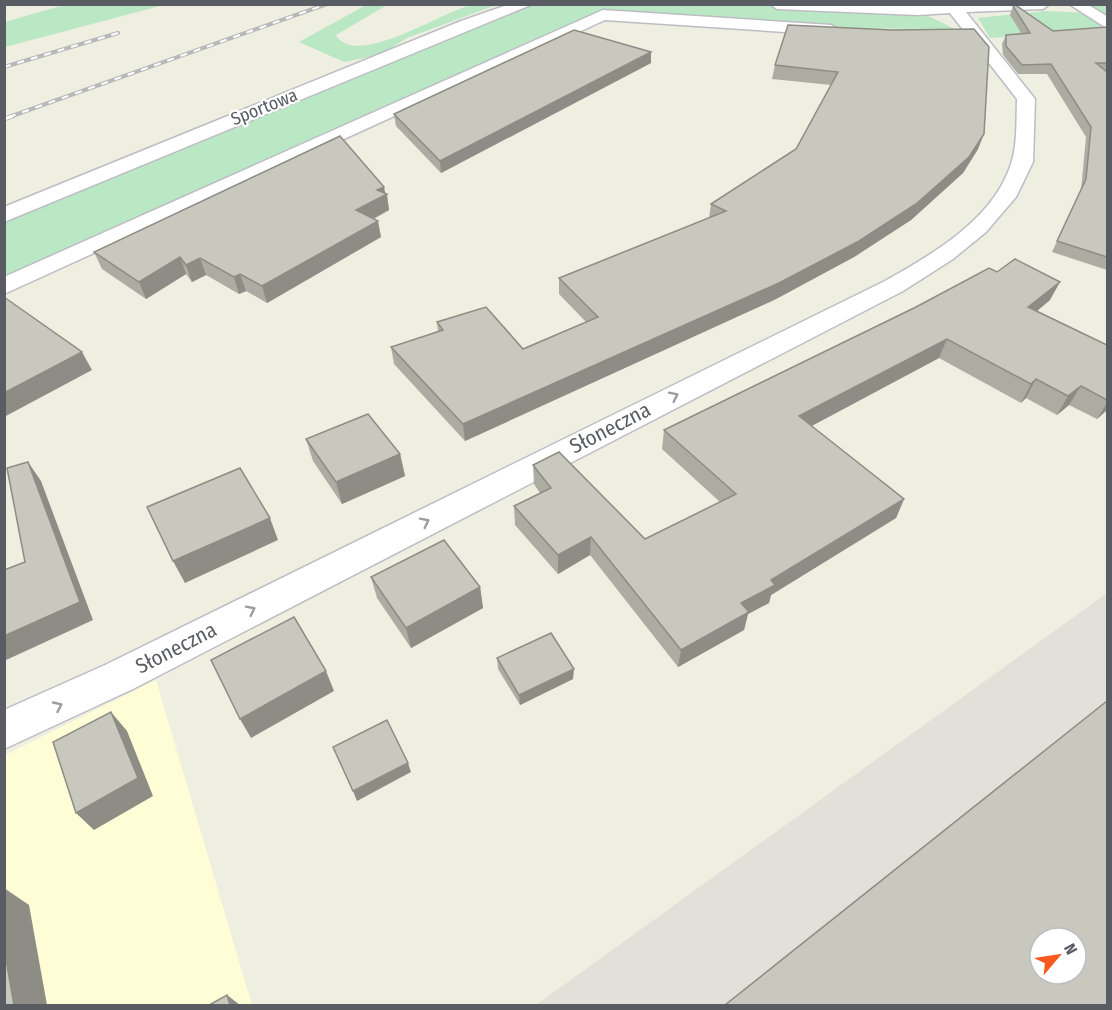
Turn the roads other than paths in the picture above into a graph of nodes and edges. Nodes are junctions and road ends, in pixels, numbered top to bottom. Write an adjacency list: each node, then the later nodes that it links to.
1 (526, 4): 8 (street, Sportowa)
2 (777, 4): 6 (street)
3 (1043, 4): 6 (street)
4 (1076, 4): 5 (street)
5 (1107, 24)
6 (960, 25): 10 (street, Słoneczna, one-way to 6)
7 (846, 31): 9 (street)
8 (4, 215)
9 (4, 287)
10 (4, 730)

